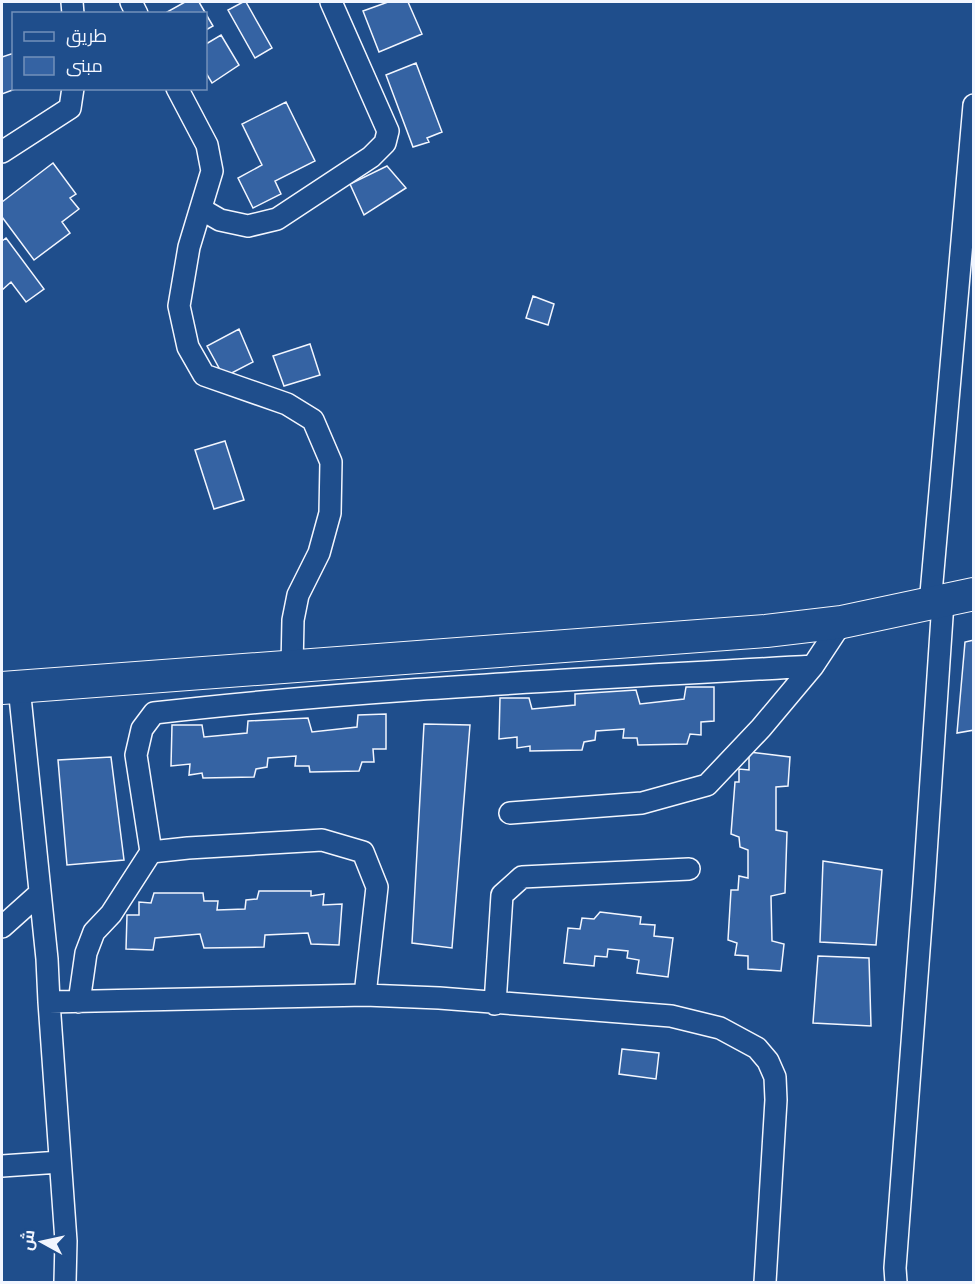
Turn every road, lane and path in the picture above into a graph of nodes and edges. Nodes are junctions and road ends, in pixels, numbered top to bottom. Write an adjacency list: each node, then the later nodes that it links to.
1 (332, 2): 6 (street)
2 (73, 90): 5 (street)
3 (178, 90): 6 (street)
4 (974, 105): 8 (street)
5 (2, 152)
6 (201, 209): 12 (street)
7 (974, 594): 8 (street)
8 (936, 603): 9 (street); 28 (street)
9 (842, 622): 10 (street); 11 (street)
10 (515, 650): 12 (street); 13 (street)
11 (813, 666): 13 (street); 15 (street)
12 (292, 667): 14 (street)
13 (516, 684): 16 (street)
14 (10, 688): 18 (street)
15 (510, 813)
16 (151, 852): 20 (street); 22 (street)
17 (689, 869): 23 (street)
18 (40, 893): 19 (street); 21 (street)
19 (2, 927)
20 (365, 995): 22 (street); 23 (street)
21 (49, 1002): 22 (street); 24 (street)
22 (79, 1002)
23 (495, 1004): 27 (street)
24 (60, 1162): 25 (street); 26 (street)
25 (2, 1166)
26 (65, 1282)
27 (765, 1282)
28 (896, 1282)

